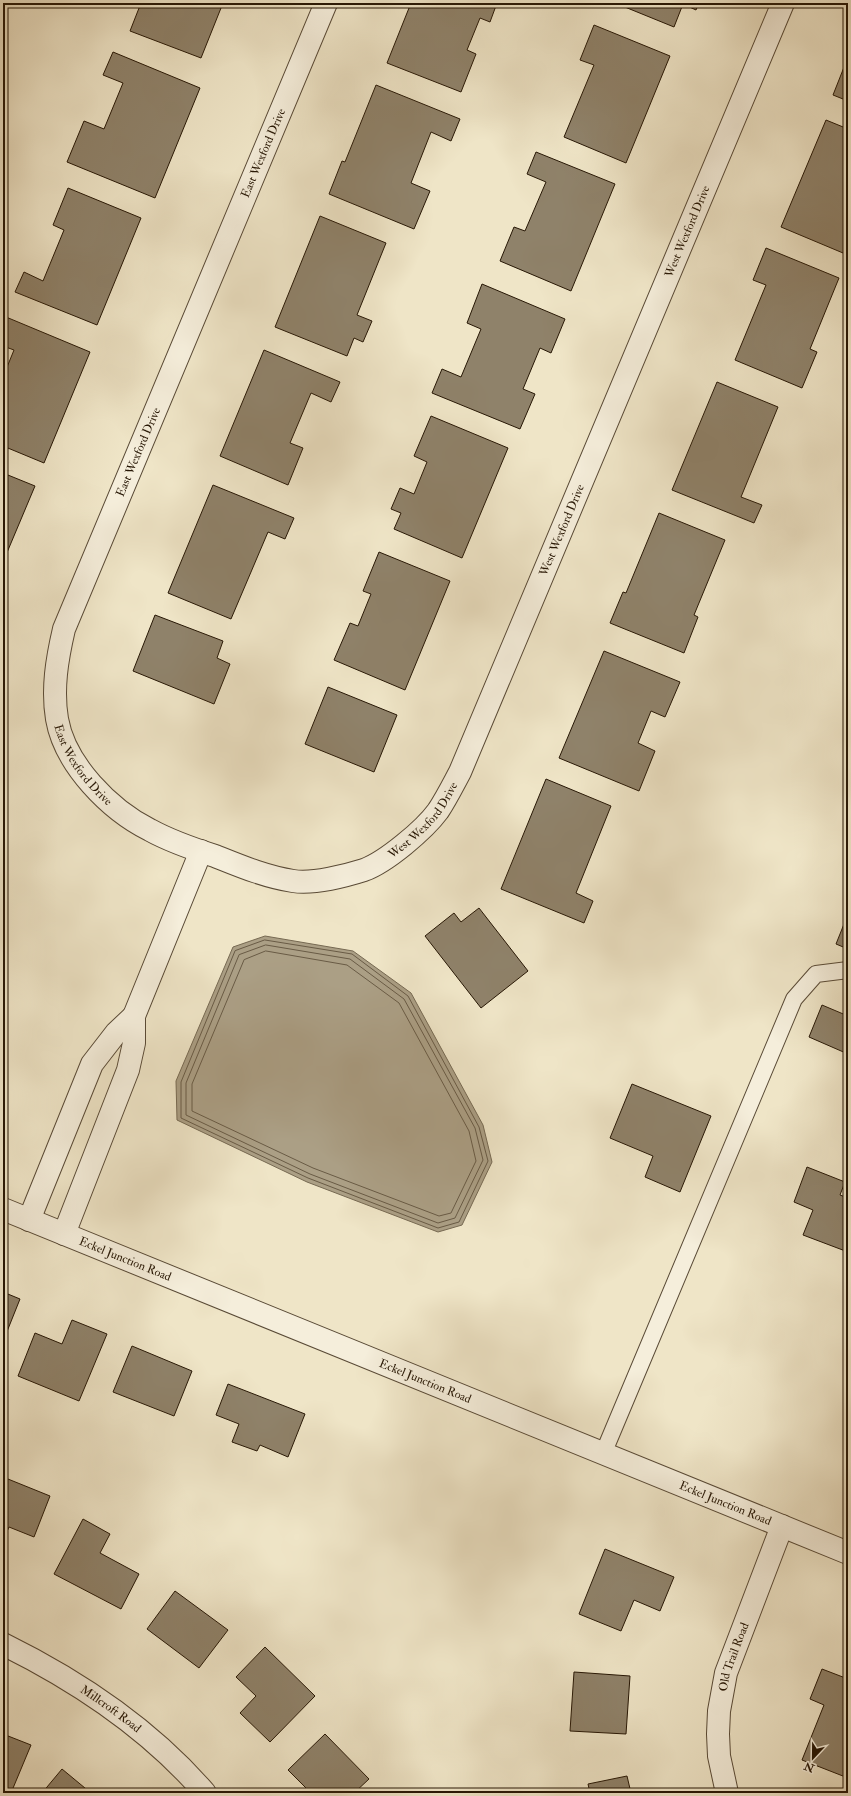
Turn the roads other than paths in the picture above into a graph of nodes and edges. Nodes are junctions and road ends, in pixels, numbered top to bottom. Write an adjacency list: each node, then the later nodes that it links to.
1 (326, 3): 3 (street, East Wexford Drive)
2 (783, 3): 3 (street, West Wexford Drive)
3 (201, 851): 5 (street)
4 (848, 970): 9 (lane)
5 (134, 1016): 7 (street); 8 (street)
6 (3, 1209): 7 (street, Eckel Junction Road)
7 (29, 1220): 8 (street, Eckel Junction Road)
8 (64, 1234): 9 (street, Eckel Junction Road)
9 (603, 1454): 10 (street, Eckel Junction Road)
10 (782, 1526): 11 (street, Eckel Junction Road); 14 (street, Old Trail Road)
11 (848, 1553)
12 (3, 1644): 13 (street, Millcroft Road)
13 (205, 1793)
14 (727, 1793)

